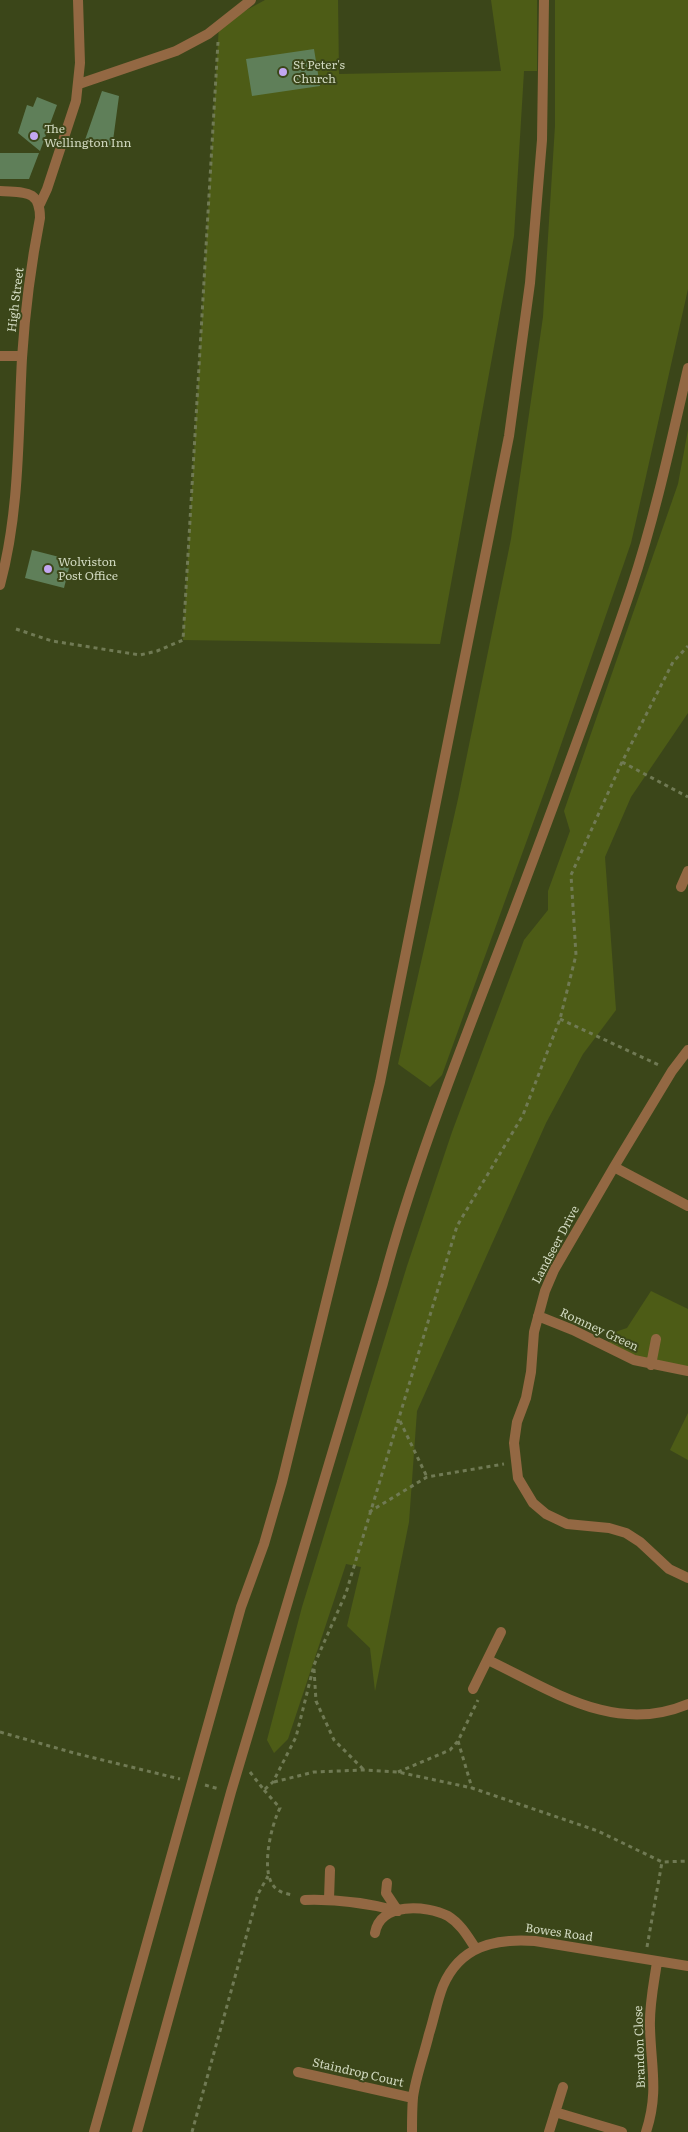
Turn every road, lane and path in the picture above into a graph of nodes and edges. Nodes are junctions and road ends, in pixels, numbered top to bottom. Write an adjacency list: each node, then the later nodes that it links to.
1 (78, 0): 5 (street, High Street)
2 (251, 0): 4 (street)
3 (544, 0): 42 (street)
4 (219, 25): 5 (street); 12 (path)
5 (79, 84): 7 (street, High Street)
6 (0, 191): 7 (street)
7 (40, 204): 9 (street, High Street)
8 (0, 356): 9 (street)
9 (22, 356): 11 (street, High Street)
10 (688, 368): 46 (street)
11 (0, 585)
12 (16, 629)
13 (688, 646): 14 (path)
14 (622, 762): 15 (path); 18 (path)
15 (688, 797)
16 (688, 871): 17 (street)
17 (681, 887)
18 (560, 1019): 20 (path); 27 (path)
19 (688, 1050): 20 (street, Landseer Drive)
20 (672, 1071): 21 (street, Landseer Drive)
21 (614, 1167): 22 (street); 23 (street, Landseer Drive)
22 (688, 1206)
23 (538, 1316): 25 (street, Romney Green); 28 (street, Landseer Drive)
24 (656, 1339): 25 (street, Romney Green)
25 (651, 1365): 26 (street, Romney Green)
26 (688, 1371)
27 (399, 1420): 29 (path); 30 (path)
28 (515, 1462): 29 (path); 31 (street, Landseer Drive)
29 (427, 1478): 30 (path)
30 (369, 1512): 34 (path)
31 (688, 1578)
32 (501, 1632): 33 (street)
33 (488, 1660): 35 (street); 36 (street)
34 (314, 1665): 40 (path); 43 (path)
35 (473, 1689): 38 (path)
36 (688, 1704)
37 (0, 1732): 42 (path)
38 (458, 1741): 41 (path); 44 (path)
39 (247, 1768): 45 (path)
40 (363, 1770): 41 (path); 43 (path)
41 (398, 1772): 44 (path)
42 (193, 1782): 46 (path); 64 (street)
43 (273, 1782): 45 (path)
44 (472, 1788): 48 (path)
45 (264, 1790): 50 (path)
46 (231, 1792): 65 (street)
47 (688, 1861): 48 (path)
48 (662, 1862): 57 (path)
49 (330, 1870): 52 (street)
50 (268, 1876): 53 (path); 66 (path)
51 (387, 1883): 54 (street)
52 (329, 1899): 53 (street); 54 (street)
53 (305, 1900)
54 (398, 1910): 55 (street); 56 (street)
55 (375, 1933)
56 (476, 1949): 57 (street, Bowes Road); 62 (street, Bowes Road)
57 (645, 1960): 58 (street, Bowes Road)
58 (657, 1962): 59 (street, Bowes Road); 70 (street, Brandon Close)
59 (688, 1966)
60 (298, 2072): 62 (street, Staindrop Court)
61 (563, 2087): 63 (street)
62 (413, 2098): 67 (street, Bowes Road)
63 (555, 2112): 68 (street); 69 (street)
64 (94, 2132)
65 (137, 2132)
66 (192, 2132)
67 (412, 2132)
68 (549, 2132)
69 (622, 2132)
70 (646, 2132)

